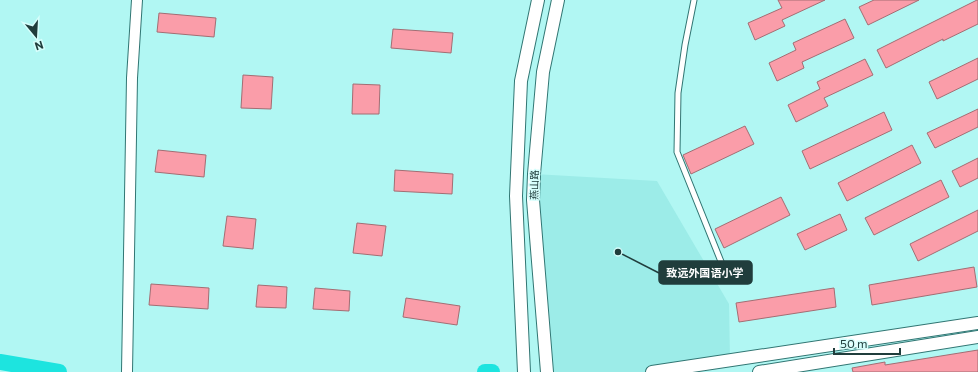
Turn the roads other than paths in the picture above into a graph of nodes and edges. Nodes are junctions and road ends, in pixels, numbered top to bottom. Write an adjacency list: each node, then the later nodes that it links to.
1 (137, 0): 8 (street)
2 (538, 0): 9 (street, 燕山路)
3 (558, 0): 10 (street, 燕山路)
4 (694, 0): 5 (lane)
5 (726, 274)
6 (978, 323): 11 (street)
7 (978, 337): 12 (street)
8 (127, 372)
9 (524, 372)
10 (547, 372)
11 (652, 372)
12 (759, 372)

